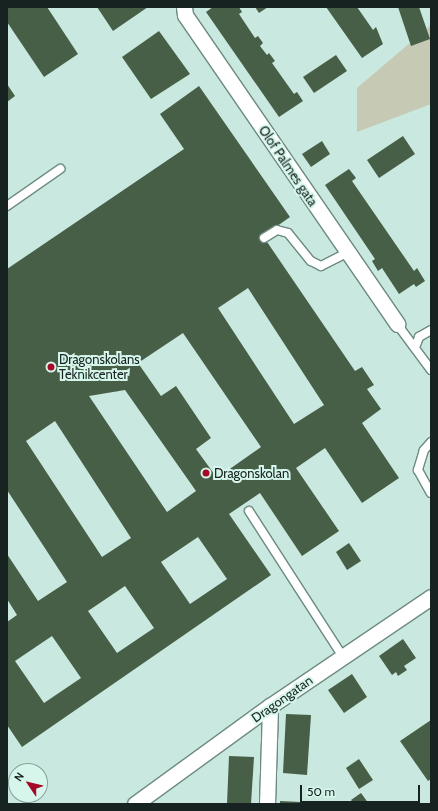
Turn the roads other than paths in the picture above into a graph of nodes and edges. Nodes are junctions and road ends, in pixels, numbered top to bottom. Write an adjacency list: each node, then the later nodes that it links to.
1 (184, 7): 5 (street, Olof Palmes gata)
2 (60, 169): 3 (lane)
3 (7, 206)
4 (264, 238): 5 (lane)
5 (347, 253): 6 (street, Olof Palmes gata)
6 (397, 324): 8 (lane)
7 (431, 330): 8 (lane)
8 (416, 345): 9 (lane)
9 (431, 370)
10 (431, 442): 11 (lane)
11 (431, 493)
12 (249, 511): 14 (lane)
13 (431, 597): 14 (street, Dragongatan)
14 (343, 657): 15 (street, Dragongatan)
15 (270, 706): 16 (street, Dragongatan); 17 (street)
16 (135, 804)
17 (266, 804)

